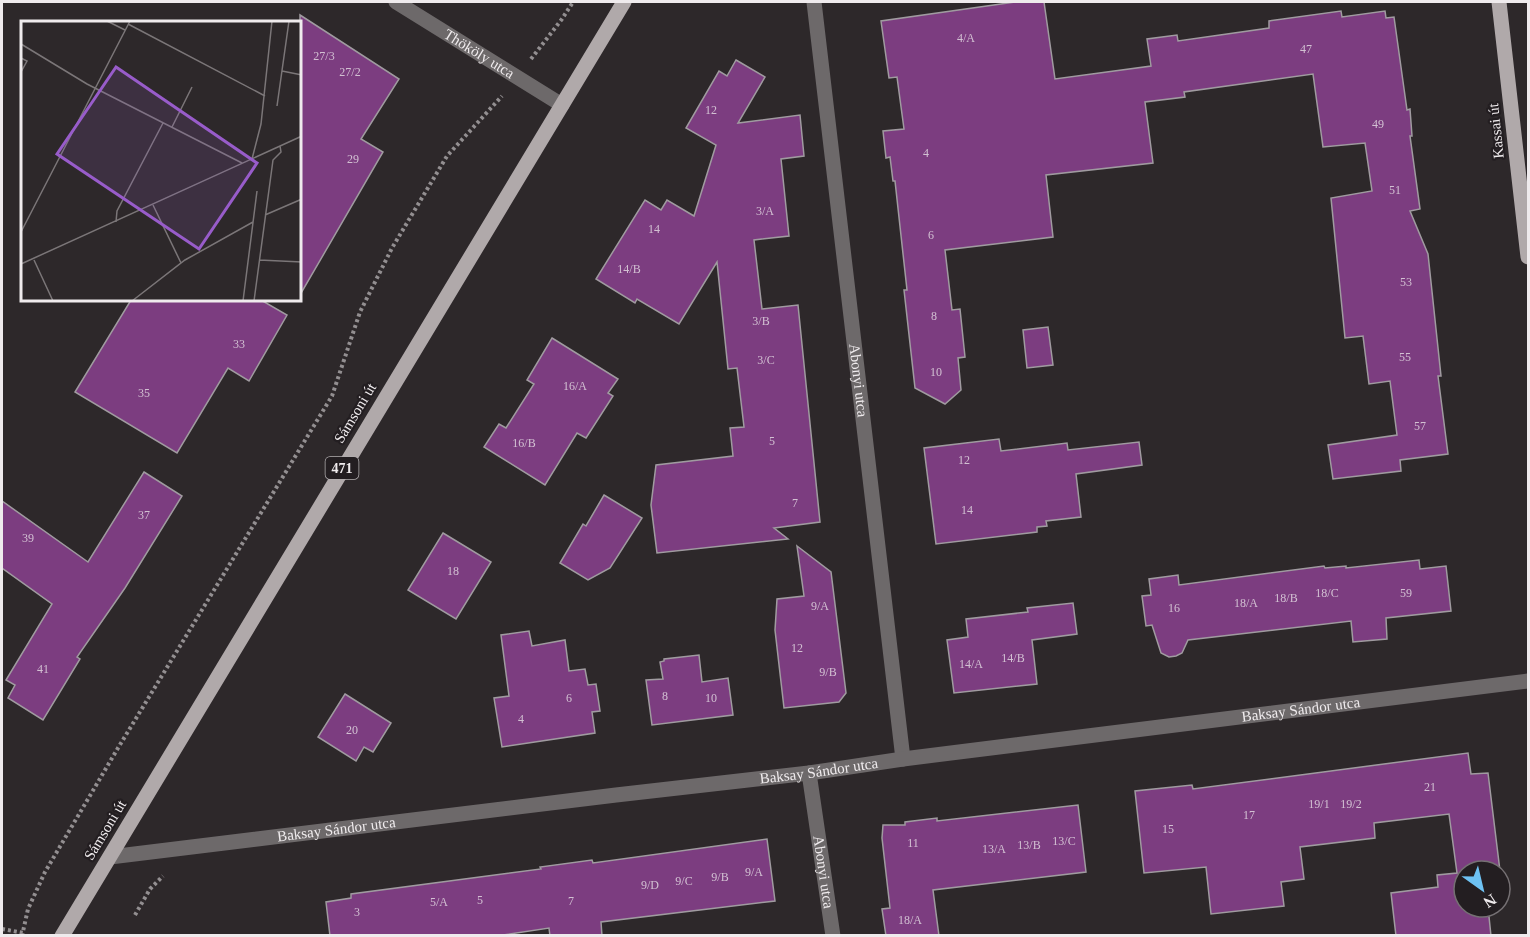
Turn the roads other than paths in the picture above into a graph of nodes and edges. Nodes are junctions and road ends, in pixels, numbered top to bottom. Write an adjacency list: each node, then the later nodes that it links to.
1 (396, 2): 5 (street, Thököly utca)
2 (624, 2): 5 (main road, Sámsoni út / 471)
3 (814, 2): 8 (street, Abonyi utca)
4 (1499, 2): 6 (main road, Kassai út)
5 (562, 105): 10 (main road, Sámsoni út / 471)
6 (1528, 257)
7 (1528, 681): 8 (street, Baksay Sándor utca)
8 (903, 759): 9 (street, Baksay Sándor utca)
9 (809, 773): 10 (street, Baksay Sándor utca); 12 (street, Abonyi utca)
10 (110, 857): 11 (main road, Sámsoni út / 471)
11 (62, 936)
12 (833, 936)

